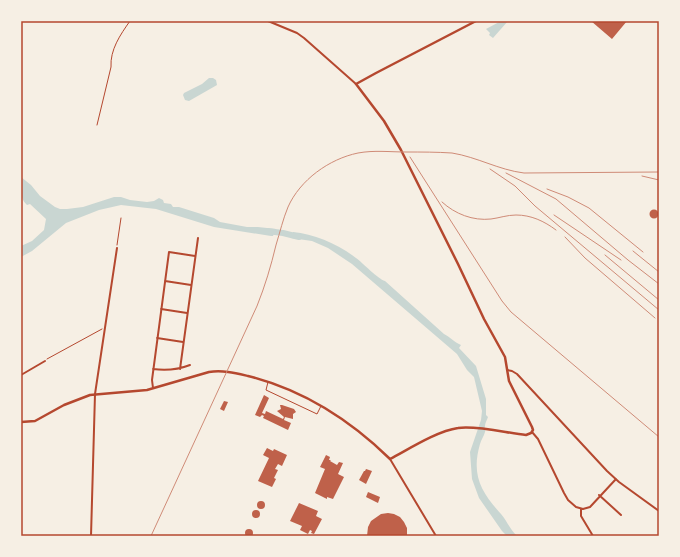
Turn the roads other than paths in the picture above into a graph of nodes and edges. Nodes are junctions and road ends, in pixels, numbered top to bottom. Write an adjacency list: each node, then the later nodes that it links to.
1 (268, 21): 3 (street)
2 (476, 21): 3 (street)
3 (356, 84): 17 (street)
4 (198, 238): 6 (street)
5 (117, 248): 21 (street)
6 (195, 256): 7 (street); 8 (street)
7 (165, 281): 8 (street); 9 (street)
8 (192, 285): 10 (street)
9 (161, 309): 10 (street); 11 (street)
10 (188, 313): 12 (street)
11 (157, 338): 12 (street); 15 (street)
12 (184, 342): 16 (street)
13 (45, 361): 18 (street)
14 (190, 365): 16 (street)
15 (153, 369): 16 (street); 20 (street)
16 (180, 369)
17 (507, 370): 24 (street); 26 (street)
18 (21, 374)
19 (268, 382): 20 (street); 22 (street); 22 (lane)
20 (153, 388): 21 (street)
21 (95, 394): 23 (street); 31 (street)
22 (321, 405): 25 (street)
23 (21, 422)
24 (532, 432): 25 (street); 28 (street)
25 (390, 459): 32 (street)
26 (616, 478): 27 (street); 29 (street)
27 (600, 495): 28 (street); 30 (street)
28 (581, 509): 33 (street)
29 (659, 511)
30 (621, 515)
31 (91, 536)
32 (436, 536)
33 (593, 536)

